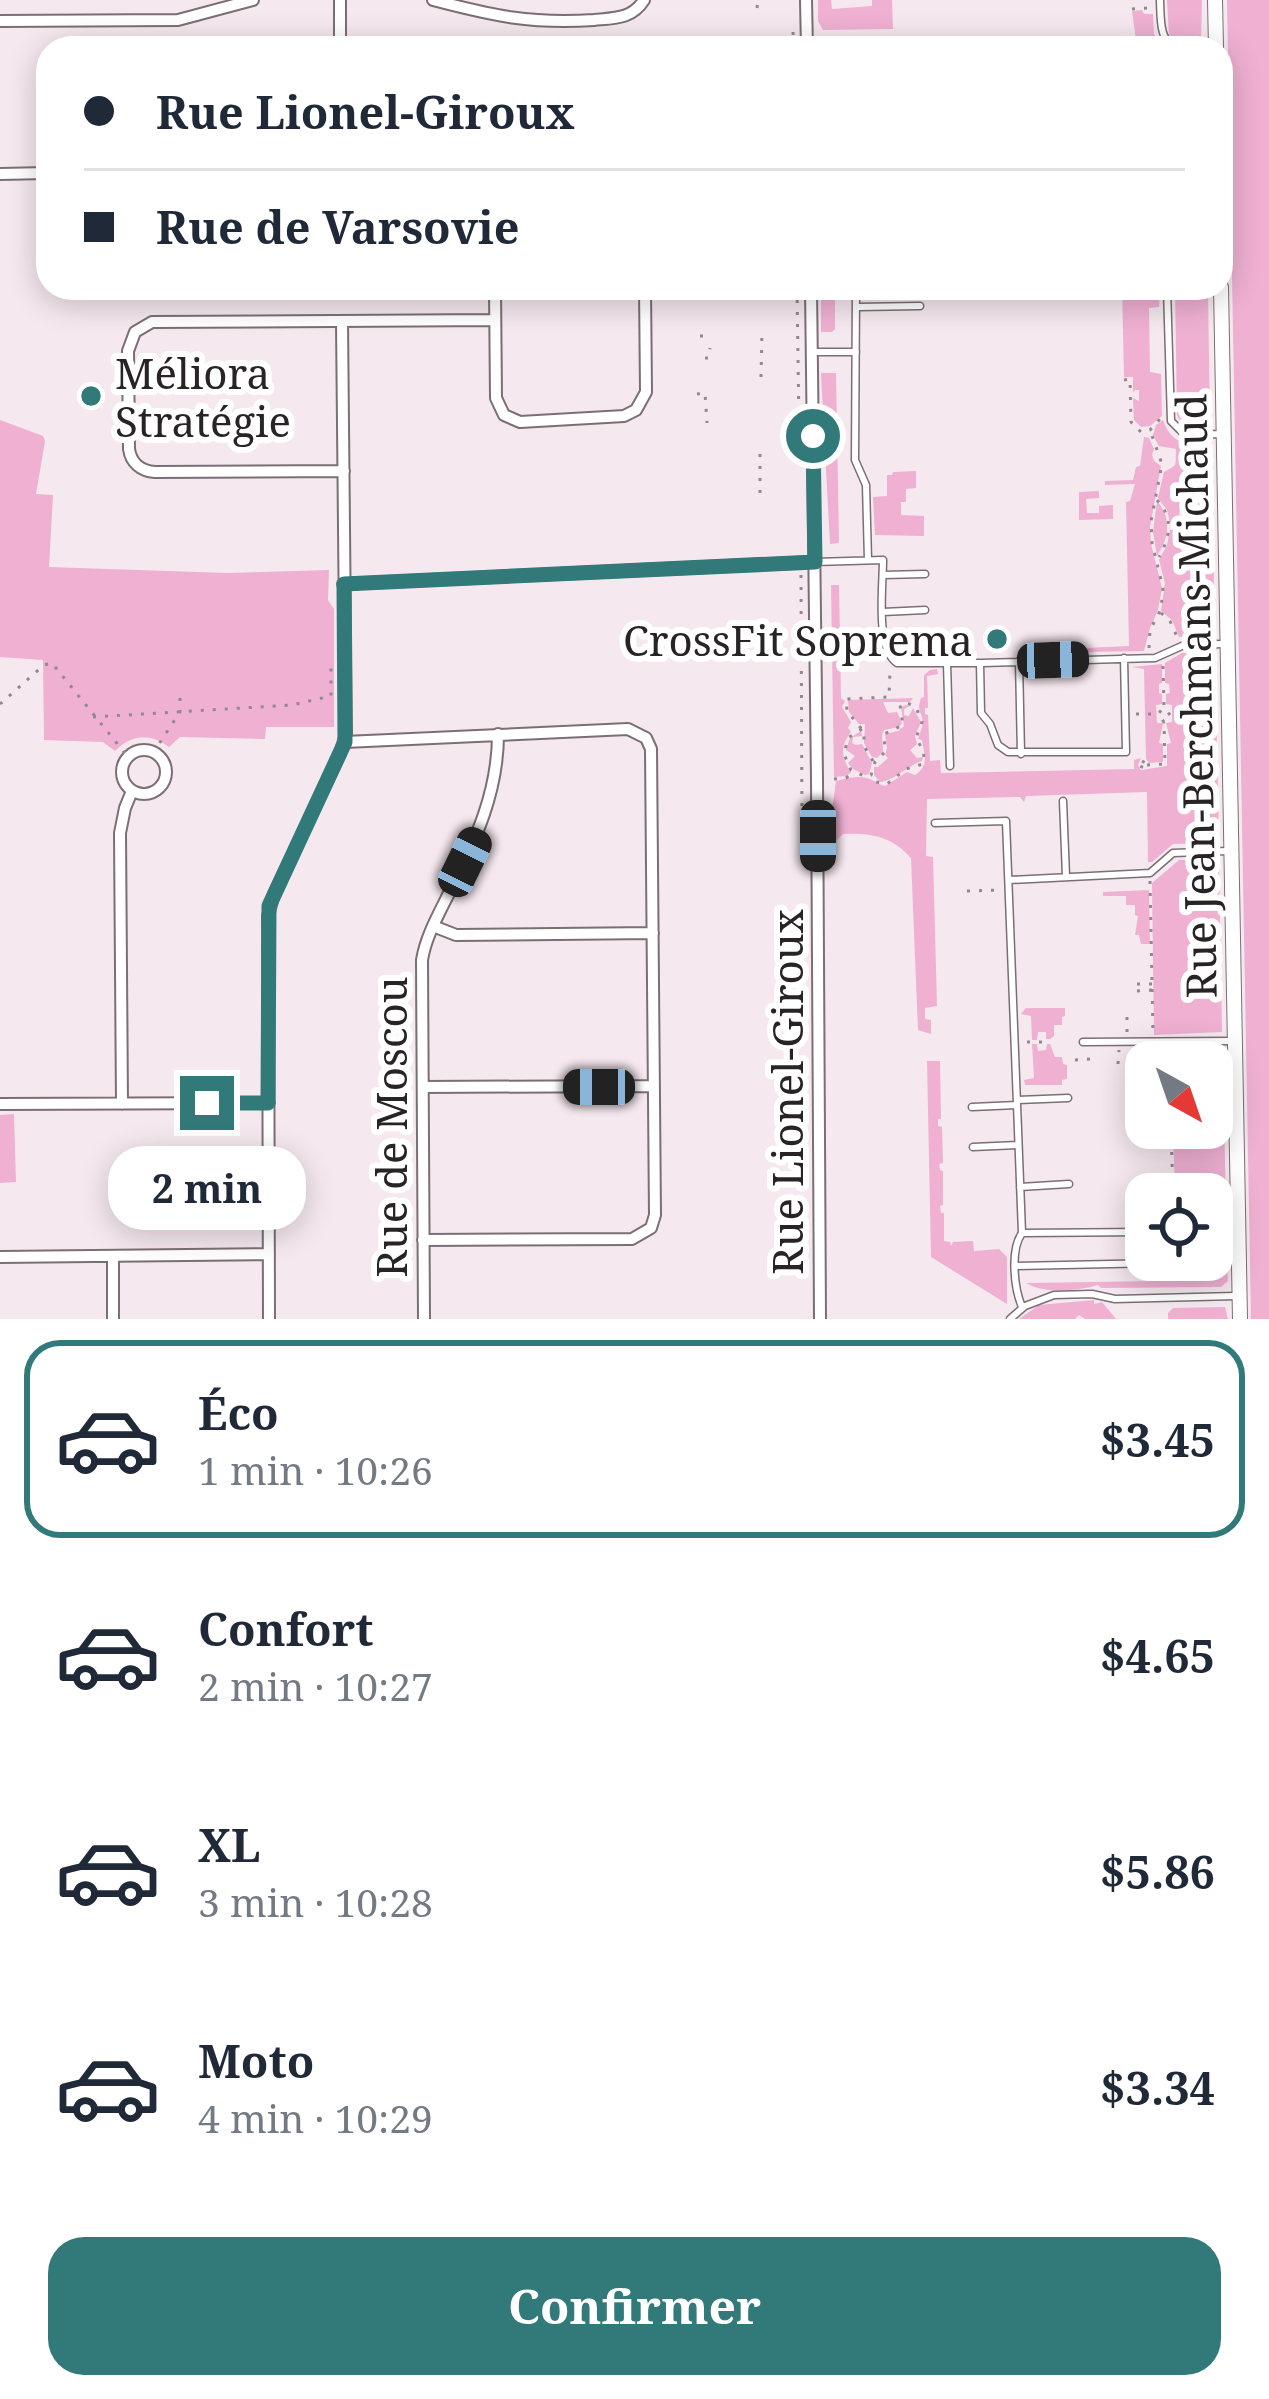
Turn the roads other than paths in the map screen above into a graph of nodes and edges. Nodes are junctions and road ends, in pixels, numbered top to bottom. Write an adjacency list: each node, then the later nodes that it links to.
1 (253, 0): 8 (street)
2 (340, 0): 9 (street)
3 (433, 0): 4 (street)
4 (644, 0)
5 (806, 0): 10 (street)
6 (1160, 0): 11 (lane)
7 (1216, 0): 12 (street)
8 (0, 21)
9 (340, 36)
10 (807, 36)
11 (1163, 36)
12 (1216, 36)
13 (36, 173): 14 (street)
14 (0, 174)
15 (495, 300): 24 (street)
16 (645, 300): 24 (street)
17 (811, 300): 25 (street, Rue Lionel-Giroux)
18 (856, 300): 22 (lane)
19 (1167, 300): 27 (lane)
20 (1221, 300): 27 (street, Rue Jean-Berchmans-Michaud)
21 (920, 306): 22 (lane)
22 (856, 307): 26 (lane)
23 (343, 320): 24 (street); 28 (street); 28 (street)
24 (495, 320)
25 (812, 352): 26 (lane); 30 (street, Rue Lionel-Giroux)
26 (856, 352): 29 (lane)
27 (1223, 434): 36 (street, Rue Jean-Berchmans-Michaud)
28 (344, 471): 33 (street)
29 (868, 560): 30 (lane); 32 (lane)
30 (815, 562): 33 (street); 82 (street, Rue Lionel-Giroux)
31 (925, 574): 32 (lane)
32 (883, 575): 35 (lane)
33 (344, 584): 42 (street)
34 (925, 610): 35 (lane)
35 (883, 612): 39 (lane)
36 (1227, 644): 37 (lane); 48 (street, Rue Jean-Berchmans-Michaud)
37 (1124, 658): 38 (lane); 43 (lane)
38 (1019, 661): 40 (lane); 43 (lane)
39 (947, 663): 40 (lane); 44 (lane)
40 (980, 663): 43 (lane)
41 (498, 734): 42 (street); 51 (street, Rue de Moscou); 52 (street)
42 (345, 742): 59 (street)
43 (1021, 754)
44 (950, 766)
45 (133, 791): 45 (street); 61 (street)
46 (1063, 801): 49 (lane)
47 (935, 823): 50 (lane)
48 (1231, 851): 49 (lane); 53 (street, Rue Jean-Berchmans-Michaud)
49 (1066, 876): 50 (lane)
50 (1008, 885): 58 (lane)
51 (433, 926): 52 (street); 56 (street, Rue de Moscou)
52 (653, 933): 55 (street)
53 (1235, 1041): 54 (lane); 68 (street, Rue Jean-Berchmans-Michaud)
54 (1083, 1042)
55 (654, 1086): 56 (street); 71 (street)
56 (422, 1087): 71 (street, Rue de Moscou)
57 (1068, 1098): 58 (lane)
58 (1016, 1102): 62 (lane); 63 (lane)
59 (268, 1103): 61 (street); 72 (street)
60 (0, 1104): 61 (street)
61 (122, 1104)
62 (972, 1107)
63 (1018, 1145): 64 (lane); 66 (lane)
64 (973, 1147)
65 (1069, 1184): 66 (lane)
66 (1020, 1187): 70 (lane)
67 (1233, 1231): 68 (lane)
68 (1238, 1231): 77 (street, Rue Jean-Berchmans-Michaud)
69 (1125, 1232): 70 (lane)
70 (1022, 1233): 76 (lane)
71 (423, 1240): 81 (street, Rue de Moscou)
72 (268, 1254): 73 (street); 80 (street)
73 (113, 1256): 74 (street); 79 (street)
74 (0, 1257)
75 (1125, 1263): 76 (lane)
76 (1016, 1266): 78 (lane)
77 (1240, 1296): 78 (lane); 84 (street, Rue Jean-Berchmans-Michaud)
78 (1022, 1307): 83 (lane)
79 (113, 1319)
80 (269, 1319)
81 (424, 1319)
82 (820, 1319)
83 (1010, 1319)
84 (1240, 1319)

